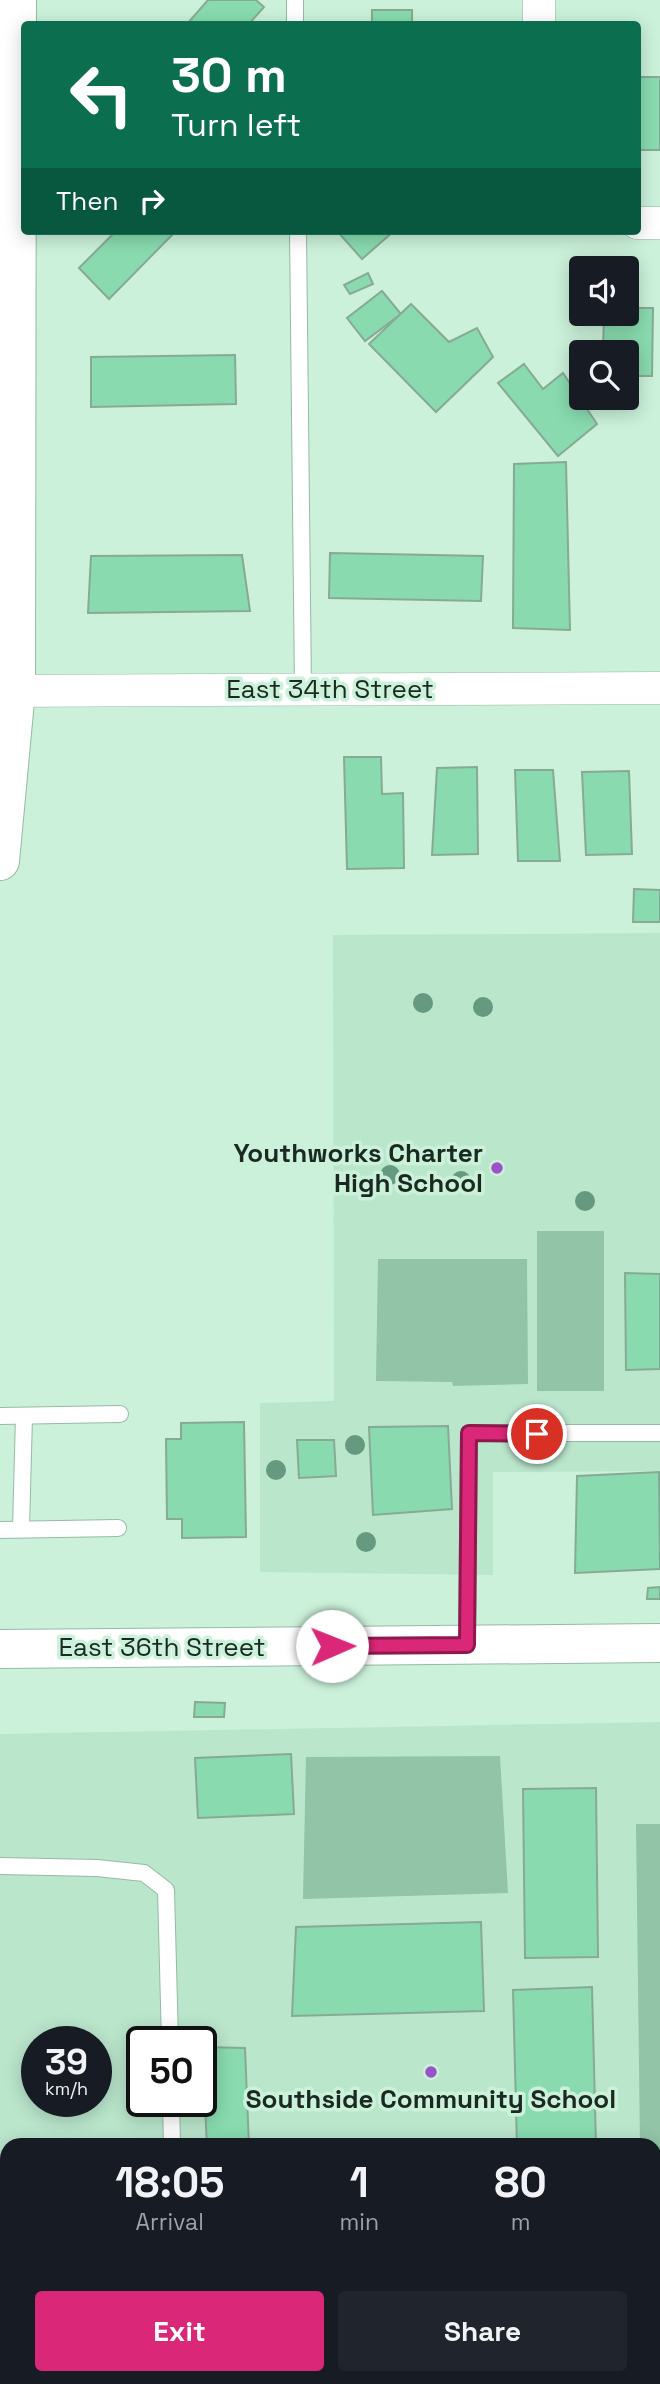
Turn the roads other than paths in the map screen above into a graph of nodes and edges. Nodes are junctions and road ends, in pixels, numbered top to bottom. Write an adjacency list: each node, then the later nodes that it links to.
1 (17, 0): 11 (street)
2 (295, 0): 4 (lane)
3 (539, 0): 5 (street)
4 (295, 21)
5 (539, 21)
6 (641, 223): 7 (street)
7 (660, 223)
8 (298, 235): 10 (lane)
9 (660, 688): 10 (street, East 34th Street)
10 (303, 689): 11 (street, East 34th Street)
11 (8, 690): 12 (street)
12 (0, 861)
13 (120, 1414): 15 (lane)
14 (0, 1416): 15 (lane)
15 (24, 1416): 18 (lane)
16 (660, 1433): 21 (lane)
17 (118, 1528): 18 (lane)
18 (21, 1529): 19 (lane)
19 (0, 1530)
20 (660, 1643): 21 (street, East 36th Street)
21 (467, 1645): 22 (street, East 36th Street)
22 (0, 1649)
23 (0, 1866): 24 (lane)
24 (170, 2026)
25 (171, 2117): 26 (lane)
26 (172, 2138)

